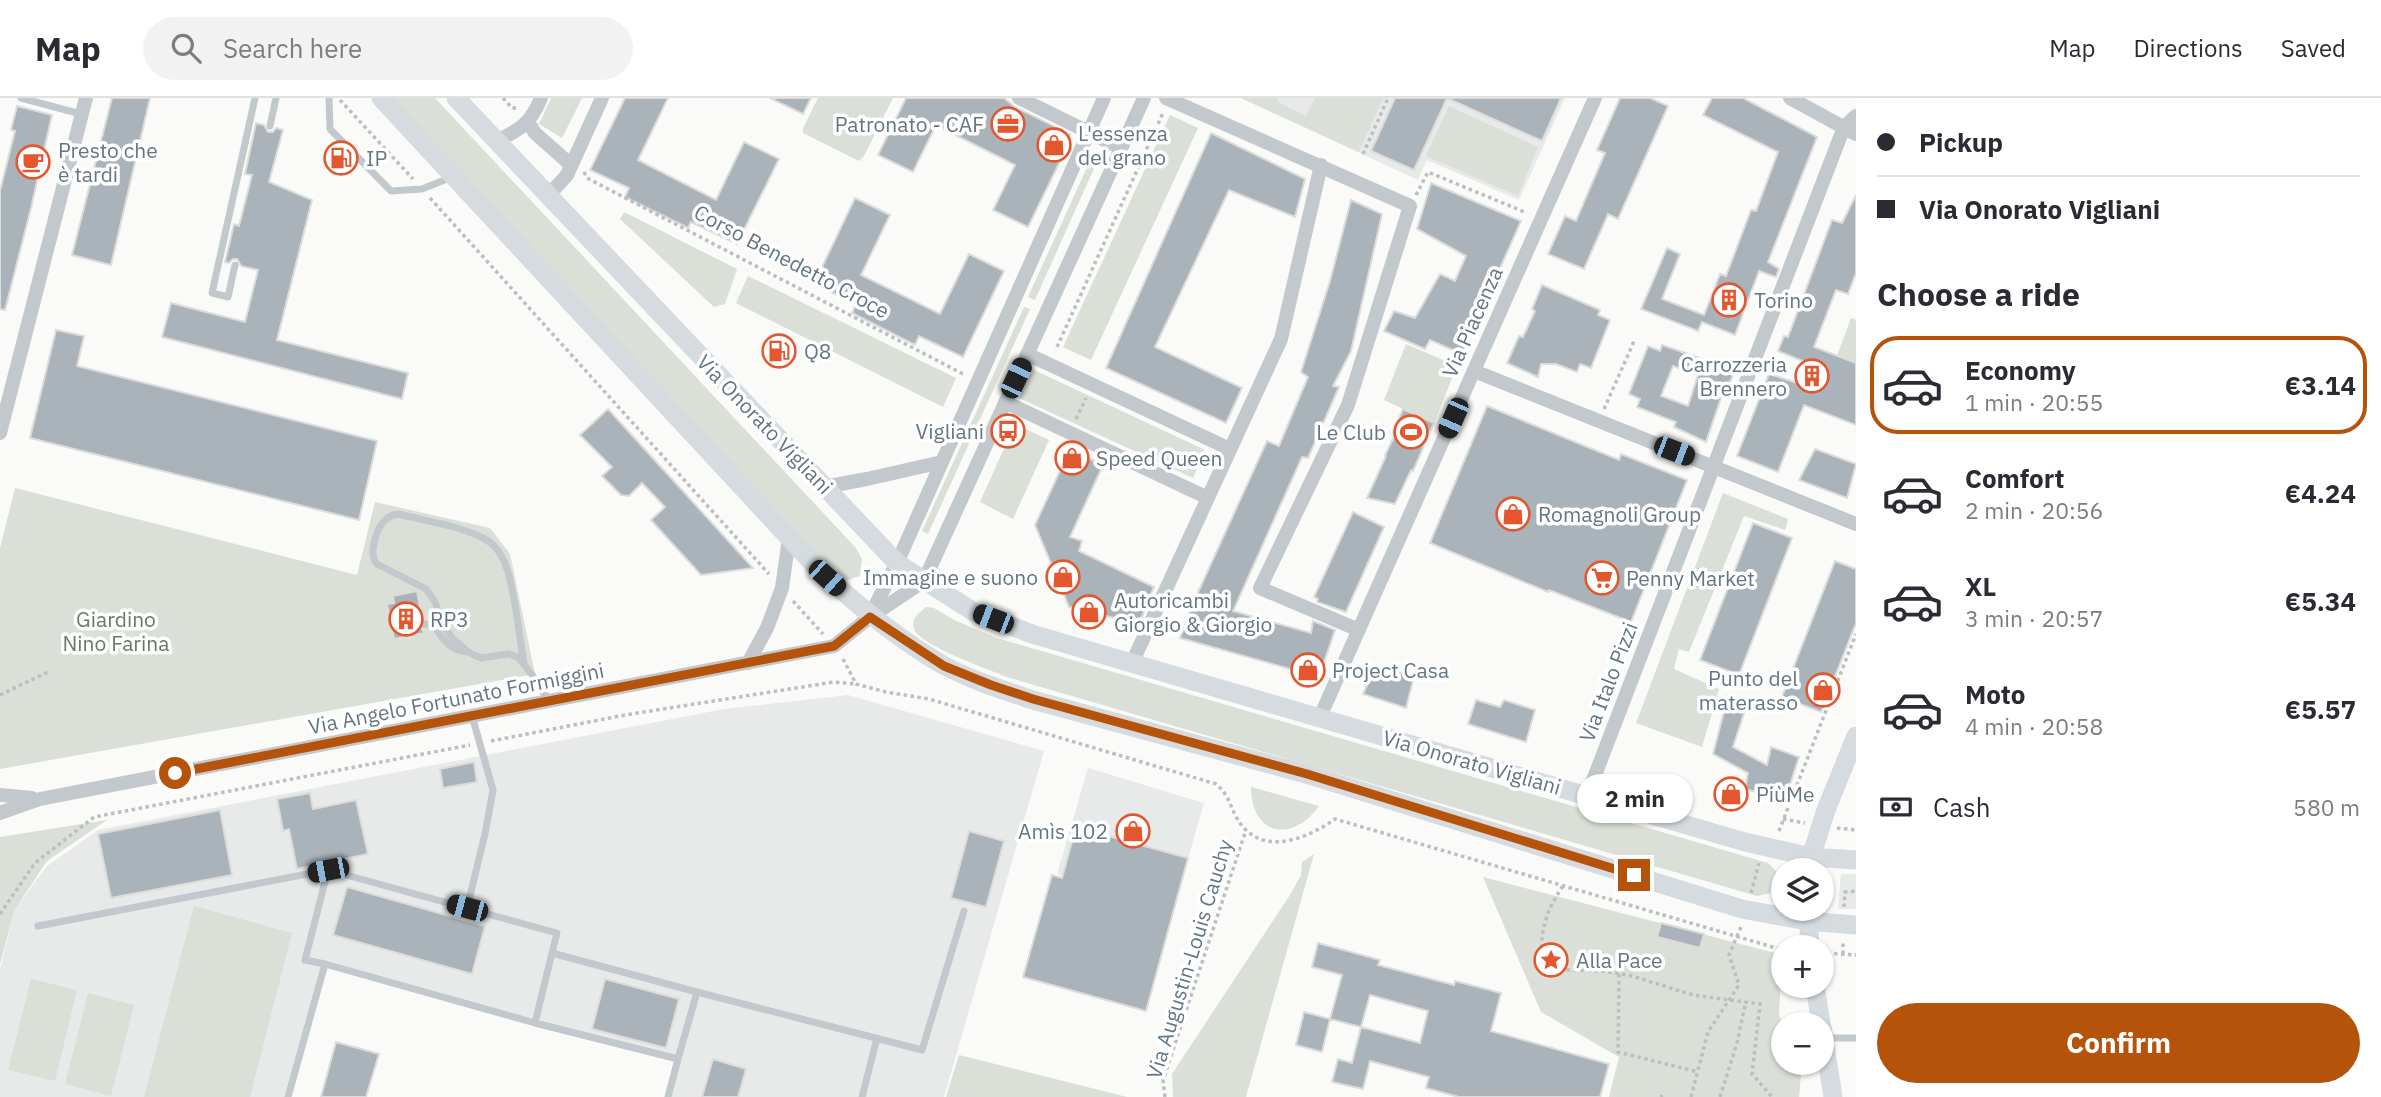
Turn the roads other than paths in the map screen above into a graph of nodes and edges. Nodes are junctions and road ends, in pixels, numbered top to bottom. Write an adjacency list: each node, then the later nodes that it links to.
1 (21, 98): 16 (lane)
2 (86, 98): 16 (street)
3 (255, 98): 28 (lane)
4 (276, 98): 19 (lane)
5 (329, 98): 26 (lane)
6 (381, 98): 26 (main road)
7 (456, 98): 22 (main road, Via Onorato Vigliani)
8 (541, 98): 18 (street)
9 (603, 98): 24 (street)
10 (1019, 98): 21 (street)
11 (1104, 98): 21 (street)
12 (1144, 98): 23 (street)
13 (1595, 98): 30 (street, Via Piacenza)
14 (1790, 98): 20 (street)
15 (1168, 99): 25 (street)
16 (82, 115): 32 (street)
17 (1856, 116): 20 (street)
18 (528, 122): 22 (street); 24 (street)
19 (270, 127)
20 (1850, 130): 35 (street, Via Italo Pizzi)
21 (1089, 132): 23 (street); 34 (street)
22 (497, 141): 27 (main road, Via Onorato Vigliani)
23 (1121, 148): 29 (street)
24 (571, 165): 27 (street)
25 (1321, 165): 33 (street); 44 (street)
26 (454, 176): 39 (main road)
27 (548, 196): 36 (main road, Via Onorato Vigliani)
28 (235, 265)
29 (1027, 354): 31 (street); 33 (street)
30 (1474, 371): 35 (street); 44 (street, Via Piacenza)
31 (1005, 402): 37 (street); 41 (street)
32 (0, 433)
33 (1230, 449): 37 (street)
34 (942, 462): 36 (street); 40 (street)
35 (1714, 466): 38 (street); 55 (street, Via Italo Pizzi)
36 (824, 487): 40 (main road, Via Onorato Vigliani)
37 (1208, 498): 48 (street)
38 (1856, 524)
39 (789, 538): 42 (main road); 47 (street)
40 (897, 563): 41 (main road, Via Onorato Vigliani); 42 (street)
41 (924, 581): 42 (street); 48 (main road, Via Onorato Vigliani)
42 (870, 617): 47 (street, Via Angelo Fortunato Formiggini); 66 (main road)
43 (424, 624): 45 (lane)
44 (1359, 630): 51 (street, Via Piacenza)
45 (468, 652): 46 (lane); 46 (lane)
46 (524, 663): 49 (lane)
47 (748, 663): 49 (street, Via Angelo Fortunato Formiggini)
48 (1132, 663): 51 (main road, Via Onorato Vigliani)
49 (550, 701): 50 (street, Via Angelo Fortunato Formiggini)
50 (471, 716): 56 (street, Via Angelo Fortunato Formiggini); 64 (lane)
51 (1320, 717): 55 (main road, Via Onorato Vigliani)
52 (1856, 736): 58 (main road)
53 (1856, 747): 58 (main road)
54 (0, 795): 56 (street, Via Angelo Fortunato Formiggini)
55 (1587, 796): 59 (main road, Via Onorato Vigliani)
56 (40, 799): 57 (street, Via Angelo Fortunato Formiggini)
57 (0, 813)
58 (1826, 813): 60 (main road)
59 (1792, 858)
60 (1812, 858)
61 (1856, 860): 62 (main road, Via Onorato Vigliani)
62 (1834, 862)
63 (328, 870): 64 (lane); 69 (lane); 71 (lane)
64 (467, 908): 70 (lane)
65 (964, 911): 75 (lane)
66 (1771, 911)
67 (1834, 920): 68 (main road)
68 (1856, 925)
69 (38, 926)
70 (552, 953): 72 (lane); 73 (lane)
71 (325, 964): 73 (lane); 79 (lane)
72 (697, 992): 75 (lane); 77 (lane)
73 (535, 1023): 77 (lane)
74 (1834, 1032): 76 (lane)
75 (877, 1038): 81 (lane)
76 (1856, 1038)
77 (678, 1059): 80 (lane)
78 (1829, 1075): 82 (main road)
79 (288, 1097)
80 (668, 1097)
81 (862, 1097)
82 (1833, 1097)

